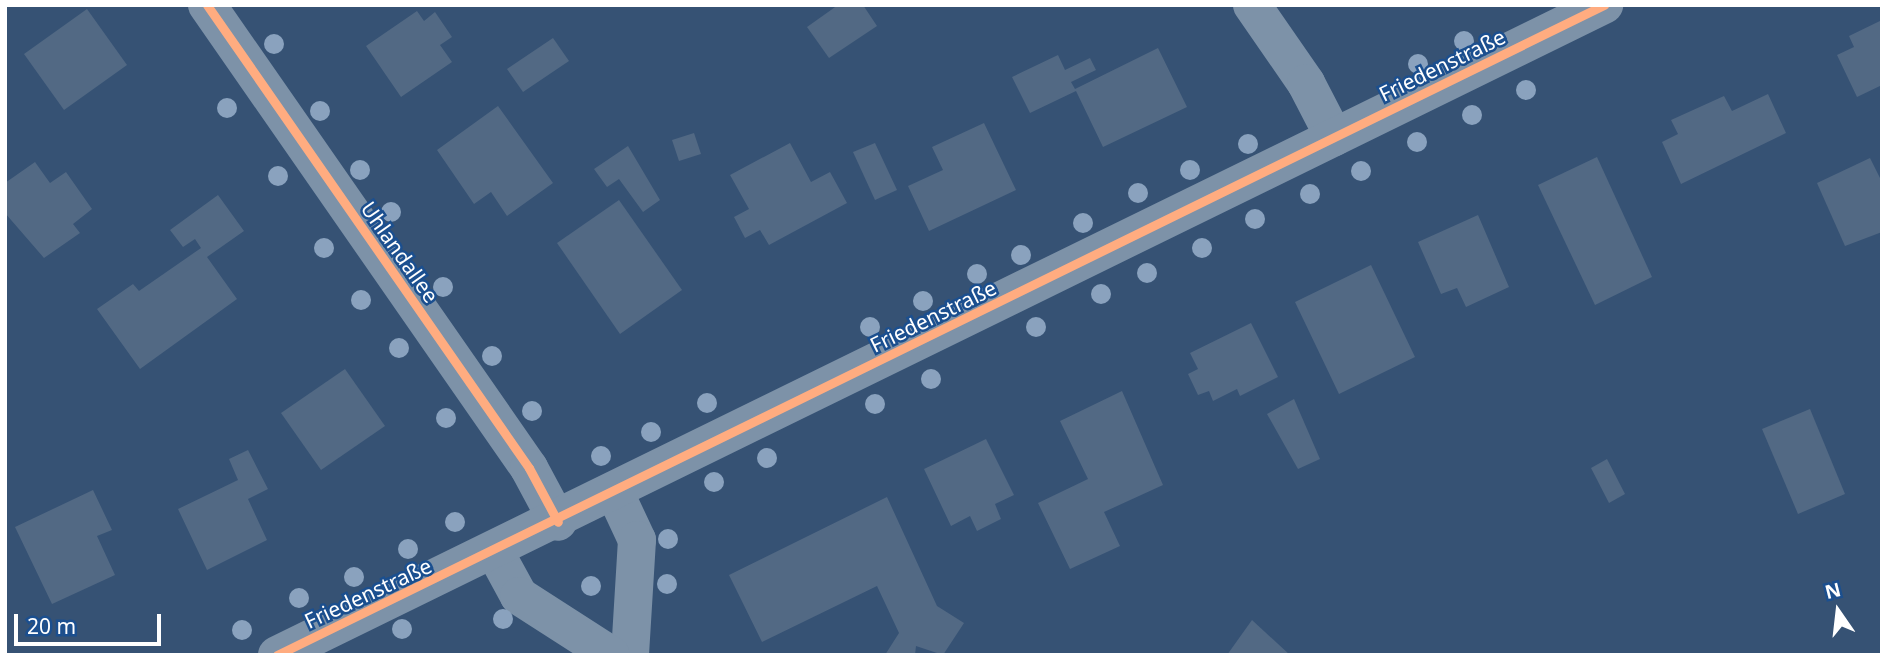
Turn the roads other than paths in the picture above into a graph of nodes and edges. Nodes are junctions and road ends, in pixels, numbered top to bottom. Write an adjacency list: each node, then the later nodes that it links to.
1 (207, 5): 6 (street, Uhlandallee)
2 (1252, 5): 4 (street)
3 (1604, 5): 4 (street, Friedenstraße)
4 (1334, 137): 5 (street, Friedenstraße)
5 (615, 493): 6 (street, Friedenstraße); 10 (street)
6 (558, 522): 7 (street, Friedenstraße)
7 (495, 552): 8 (street, Friedenstraße); 9 (street)
8 (277, 655)
9 (611, 655)
10 (630, 655)

